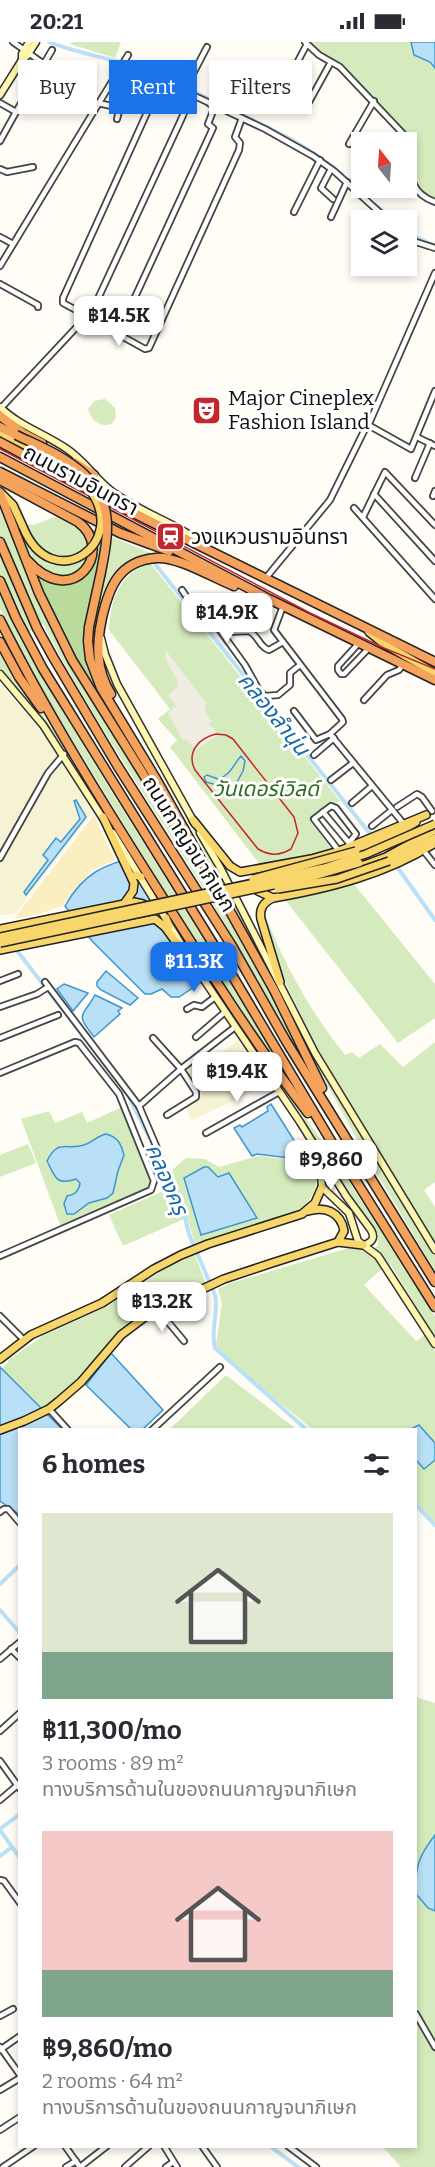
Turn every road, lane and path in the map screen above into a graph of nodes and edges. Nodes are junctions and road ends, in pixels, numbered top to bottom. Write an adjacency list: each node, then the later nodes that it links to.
1 (13, 42): 6 (street)
2 (33, 43): 6 (main road)
3 (306, 43): 10 (street); 11 (street)
4 (207, 47): 12 (street)
5 (52, 50): 9 (street)
6 (27, 51): 8 (street); 13 (main road)
7 (127, 57): 17 (street)
8 (39, 60)
9 (46, 60)
10 (298, 60)
11 (331, 62): 14 (street); 15 (street)
12 (197, 67)
13 (0, 95)
14 (312, 97)
15 (374, 101): 27 (street); 34 (street)
16 (0, 103): 19 (street)
17 (98, 104): 25 (street); 40 (street)
18 (18, 109): 19 (street)
19 (16, 112): 26 (street)
20 (146, 114): 46 (street)
21 (184, 114): 46 (street)
22 (210, 114): 47 (street)
23 (236, 114): 24 (street)
24 (242, 118): 28 (street); 47 (street)
25 (117, 120)
26 (0, 141)
27 (349, 144)
28 (320, 160): 31 (street); 36 (street)
29 (33, 167): 30 (street)
30 (0, 169)
31 (331, 169): 32 (street); 33 (street)
32 (347, 183): 35 (street); 37 (street)
33 (333, 199)
34 (435, 202)
35 (376, 210)
36 (294, 212)
37 (331, 217)
38 (0, 237): 40 (street)
39 (417, 242): 41 (street)
40 (13, 244): 42 (street)
41 (435, 248)
42 (0, 266)
43 (435, 273): 51 (street)
44 (0, 284): 45 (street)
45 (38, 307)
46 (88, 317): 47 (street); 50 (street)
47 (118, 334)
48 (435, 391): 49 (street)
49 (433, 401): 54 (street)
50 (0, 410): 59 (highway)
51 (368, 426): 54 (street); 72 (street)
52 (0, 427): 99 (highway, bridge)
53 (0, 432): 62 (main road, bridge)
54 (417, 436): 56 (street)
55 (0, 442): 68 (highway, ถนนรามอินทรา)
56 (432, 444): 60 (street)
57 (0, 457): 70 (highway, ถนนรามอินทรา)
58 (0, 472): 70 (highway)
59 (94, 475): 68 (main road)
60 (415, 478)
61 (0, 480): 69 (highway)
62 (0, 493): 69 (highway)
63 (374, 494): 65 (street); 66 (street); 71 (street)
64 (354, 508): 65 (street)
65 (363, 517): 76 (street)
66 (435, 525)
67 (0, 542): 158 (highway, ถนนกาญจนาภิเษก)
68 (211, 551): 72 (highway, ถนนรามอินทรา)
69 (24, 555): 128 (highway)
70 (190, 557): 75 (highway, ถนนรามอินทรา)
71 (435, 561)
72 (265, 579): 80 (highway, ถนนรามอินทรา)
73 (0, 581): 160 (highway, ถนนกาญจนาภิเษก)
74 (182, 590): 81 (street)
75 (269, 599): 77 (highway, ถนนรามอินทรา); 79 (highway)
76 (435, 599)
77 (283, 606): 83 (street); 84 (highway, ถนนรามอินทรา)
78 (0, 620): 95 (highway)
79 (101, 623): 99 (highway); 107 (main road)
80 (364, 626): 86 (highway, ถนนรามอินทรา); 89 (main road)
81 (219, 629): 83 (street); 88 (street)
82 (0, 642): 95 (highway)
83 (283, 642): 88 (street)
84 (359, 643): 85 (highway, ถนนรามอินทรา); 85 (street)
85 (369, 648): 87 (highway, ถนนรามอินทรา)
86 (435, 662)
87 (403, 664): 91 (highway, ถนนรามอินทรา); 92 (street)
88 (300, 665): 94 (street)
89 (435, 673)
90 (0, 674): 96 (main road)
91 (435, 680)
92 (364, 700)
93 (294, 711): 94 (street)
94 (332, 736): 97 (street); 98 (street)
95 (65, 739): 116 (highway)
96 (64, 754): 106 (main road); 118 (street)
97 (314, 755)
98 (353, 763): 100 (street); 101 (street)
99 (155, 777): 128 (highway)
100 (331, 780)
101 (372, 786): 102 (street); 103 (street)
102 (352, 803)
103 (394, 808): 105 (street); 108 (street); 110 (street)
104 (323, 812): 114 (street); 114 (street); 117 (street)
105 (431, 812): 108 (main road); 114 (main road)
106 (103, 817): 116 (main road)
107 (193, 820): 120 (main road); 142 (main road)
108 (403, 823): 114 (main road)
109 (435, 824): 124 (main road, bridge)
110 (372, 826)
111 (435, 829): 123 (main road); 125 (main road, bridge)
112 (435, 838): 125 (main road, bridge)
113 (435, 843): 115 (main road)
114 (352, 847): 117 (main road); 124 (main road, bridge)
115 (423, 850): 119 (street); 123 (main road)
116 (125, 851): 121 (main road); 122 (main road); 160 (highway, bridge)
117 (339, 851): 120 (main road)
118 (0, 858)
119 (435, 865)
120 (261, 869): 126 (main road)
121 (141, 877): 122 (main road); 129 (main road, bridge)
122 (132, 878): 127 (main road)
123 (295, 894): 126 (main road)
124 (196, 896): 134 (main road, bridge)
125 (213, 898): 136 (main road, bridge)
126 (273, 898): 142 (main road)
127 (124, 904): 130 (main road); 131 (main road, bridge)
128 (226, 904): 158 (highway)
129 (166, 918): 132 (main road); 139 (main road)
130 (53, 919): 133 (main road); 135 (main road)
131 (137, 922): 132 (main road); 135 (main road)
132 (165, 927): 139 (main road)
133 (3, 929)
134 (0, 937)
135 (59, 938): 137 (main road)
136 (0, 943)
137 (0, 950)
138 (18, 974): 140 (street)
139 (201, 977): 144 (main road)
140 (0, 981)
141 (45, 982): 143 (street)
142 (280, 982): 168 (main road)
143 (48, 988): 145 (street); 156 (street)
144 (215, 998): 146 (street); 147 (main road)
145 (0, 1007)
146 (187, 1009)
147 (225, 1012): 149 (main road); 150 (street)
148 (58, 1015): 151 (street)
149 (235, 1027): 153 (street); 155 (main road)
150 (196, 1037)
151 (0, 1038)
152 (153, 1038): 153 (street)
153 (181, 1069): 156 (street); 157 (street)
154 (0, 1073): 169 (street)
155 (279, 1092): 159 (street); 161 (main road)
156 (139, 1106): 162 (street)
157 (167, 1115)
158 (342, 1128): 170 (highway, ถนนกาญจนาภิเษก)
159 (206, 1133)
160 (331, 1141): 171 (highway, ถนนกาญจนาภิเษก)
161 (312, 1142): 163 (main road); 164 (main road)
162 (160, 1155)
163 (335, 1177): 164 (main road); 167 (main road)
164 (322, 1184): 165 (main road); 167 (main road)
165 (306, 1211): 166 (main road); 174 (main road)
166 (338, 1242): 167 (main road); 172 (main road)
167 (363, 1245): 176 (main road)
168 (435, 1250)
169 (0, 1256)
170 (435, 1282)
171 (435, 1307)
172 (158, 1310): 175 (street); 179 (main road)
173 (0, 1316): 174 (street)
174 (28, 1338): 177 (main road)
175 (184, 1341)
176 (435, 1344)
177 (0, 1359)
178 (220, 1367): 181 (street)
179 (47, 1410): 180 (street); 182 (main road)
180 (66, 1428)
181 (154, 1428)
182 (0, 1430)
183 (0, 1512): 184 (street)
184 (18, 1520)
185 (18, 1644): 187 (street)
186 (0, 1649): 188 (street)
187 (11, 1649): 188 (street); 189 (street)
188 (5, 1654): 190 (street)
189 (18, 1656)
190 (0, 1659)
191 (18, 1715): 192 (street)
192 (0, 1731)
193 (0, 1761): 194 (street)
194 (18, 1785)
195 (18, 1787): 196 (street)
196 (0, 1800)
197 (0, 1880): 198 (street)
198 (18, 1900)
199 (13, 2008): 200 (street)
200 (0, 2016)
201 (417, 2016): 203 (street)
202 (18, 2037): 204 (street)
203 (435, 2047)
204 (0, 2049): 206 (street)
205 (18, 2065): 206 (street)
206 (14, 2068): 207 (street)
207 (18, 2074)
208 (18, 2078): 209 (street)
209 (0, 2090)
210 (18, 2119): 211 (street)
211 (0, 2130)
212 (31, 2148): 221 (street)
213 (68, 2148): 219 (street)
214 (104, 2148): 223 (street)
215 (147, 2148): 224 (street)
216 (165, 2148): 220 (street)
217 (203, 2148): 227 (street)
218 (291, 2148): 228 (street)
219 (76, 2161): 222 (street); 223 (street)
220 (173, 2162): 225 (street); 226 (street)
221 (3, 2167)
222 (66, 2167)
223 (80, 2167)
224 (124, 2167)
225 (166, 2167)
226 (177, 2167)
227 (217, 2167)
228 (316, 2167)

